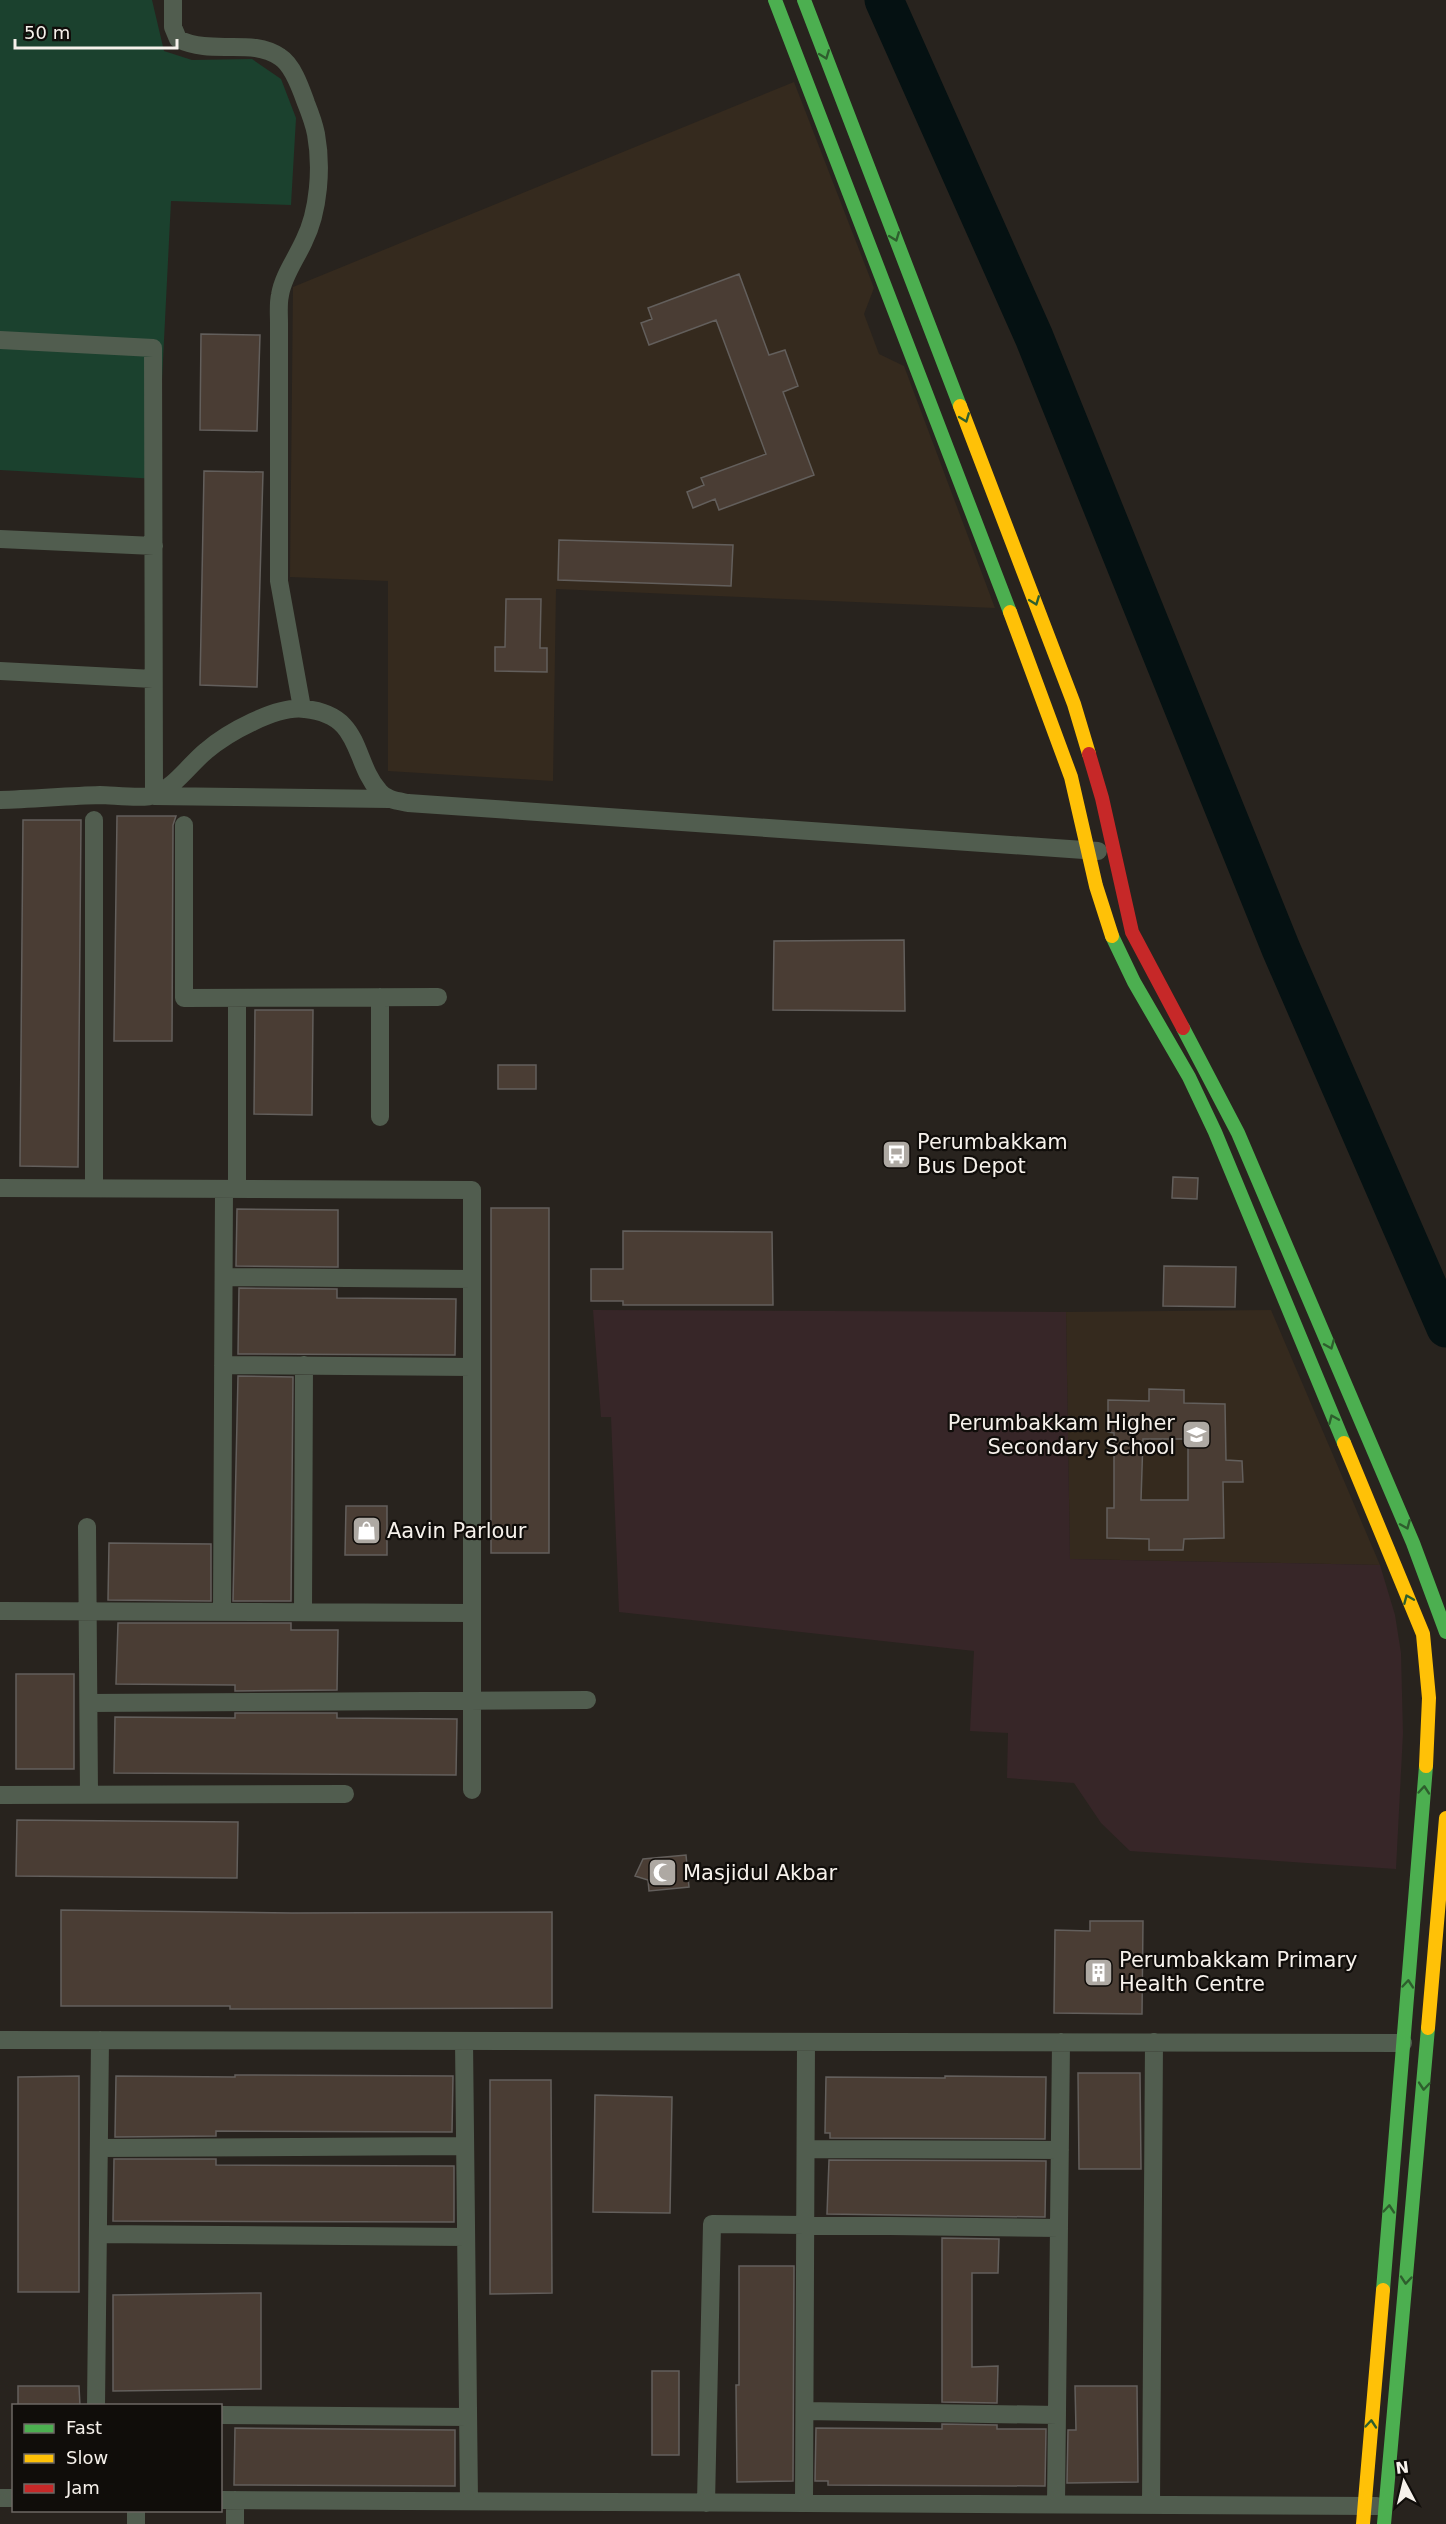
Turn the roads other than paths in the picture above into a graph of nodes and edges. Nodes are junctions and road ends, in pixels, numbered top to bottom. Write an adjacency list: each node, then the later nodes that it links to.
1 (173, 0): 9 (street)
2 (775, 0): 15 (street)
3 (804, 0): 16 (street, one-way to 16)
4 (0, 340): 6 (street)
5 (0, 539): 6 (street)
6 (154, 546): 8 (street)
7 (0, 671): 8 (street)
8 (153, 679): 10 (street)
9 (302, 708): 10 (street); 11 (street)
10 (154, 796): 11 (street); 12 (street)
11 (389, 799): 15 (street)
12 (0, 800)
13 (94, 820): 22 (street)
14 (184, 825): 19 (street)
15 (1088, 850): 16 (street); 50 (street, one-way to 15)
16 (1112, 852): 35 (street, one-way to 35)
17 (380, 997): 18 (street); 19 (street); 20 (street)
18 (438, 997)
19 (237, 998): 23 (street)
20 (380, 1117)
21 (0, 1188): 22 (street)
22 (94, 1188): 23 (street)
23 (230, 1189): 24 (street); 25 (street)
24 (224, 1277): 25 (street); 26 (street)
25 (472, 1279): 28 (street)
26 (223, 1365): 27 (street); 32 (street)
27 (304, 1365): 28 (street); 33 (street)
28 (472, 1367): 34 (street)
29 (87, 1527): 31 (street)
30 (0, 1611): 31 (street)
31 (88, 1611): 32 (street); 38 (street)
32 (222, 1612): 33 (street)
33 (303, 1612): 34 (street)
34 (471, 1613): 37 (street)
35 (1446, 1632)
36 (587, 1700): 37 (street)
37 (471, 1701): 38 (street); 39 (street)
38 (88, 1703): 40 (street)
39 (472, 1790)
40 (89, 1794): 41 (street); 42 (street)
41 (345, 1794)
42 (0, 1795)
43 (1446, 1818): 51 (street)
44 (0, 2040): 45 (street)
45 (100, 2040): 46 (street); 53 (street)
46 (464, 2041): 47 (street); 52 (street)
47 (806, 2042): 48 (street); 54 (street)
48 (1062, 2042): 49 (street); 55 (street)
49 (1154, 2042): 50 (street); 70 (street)
50 (1403, 2043): 51 (street); 71 (street, one-way to 50)
51 (1427, 2043): 72 (street, one-way to 72)
52 (465, 2146): 53 (street); 59 (street)
53 (99, 2148): 58 (street)
54 (806, 2149): 55 (street); 56 (street)
55 (1060, 2150): 57 (street)
56 (806, 2225): 57 (street); 61 (street); 67 (street)
57 (1059, 2228): 63 (street)
58 (98, 2234): 59 (street); 60 (street)
59 (466, 2237): 64 (street)
60 (96, 2404)
61 (805, 2411): 63 (street); 68 (street)
62 (222, 2415): 64 (street)
63 (1057, 2415): 69 (street)
64 (468, 2417): 66 (street)
65 (228, 2500): 66 (street); 73 (street)
66 (469, 2501): 67 (street)
67 (706, 2503): 68 (street)
68 (804, 2503): 69 (street)
69 (1056, 2505): 70 (street)
70 (1151, 2505): 71 (street)
71 (1364, 2515): 72 (street)
72 (1384, 2515)
73 (235, 2524)

